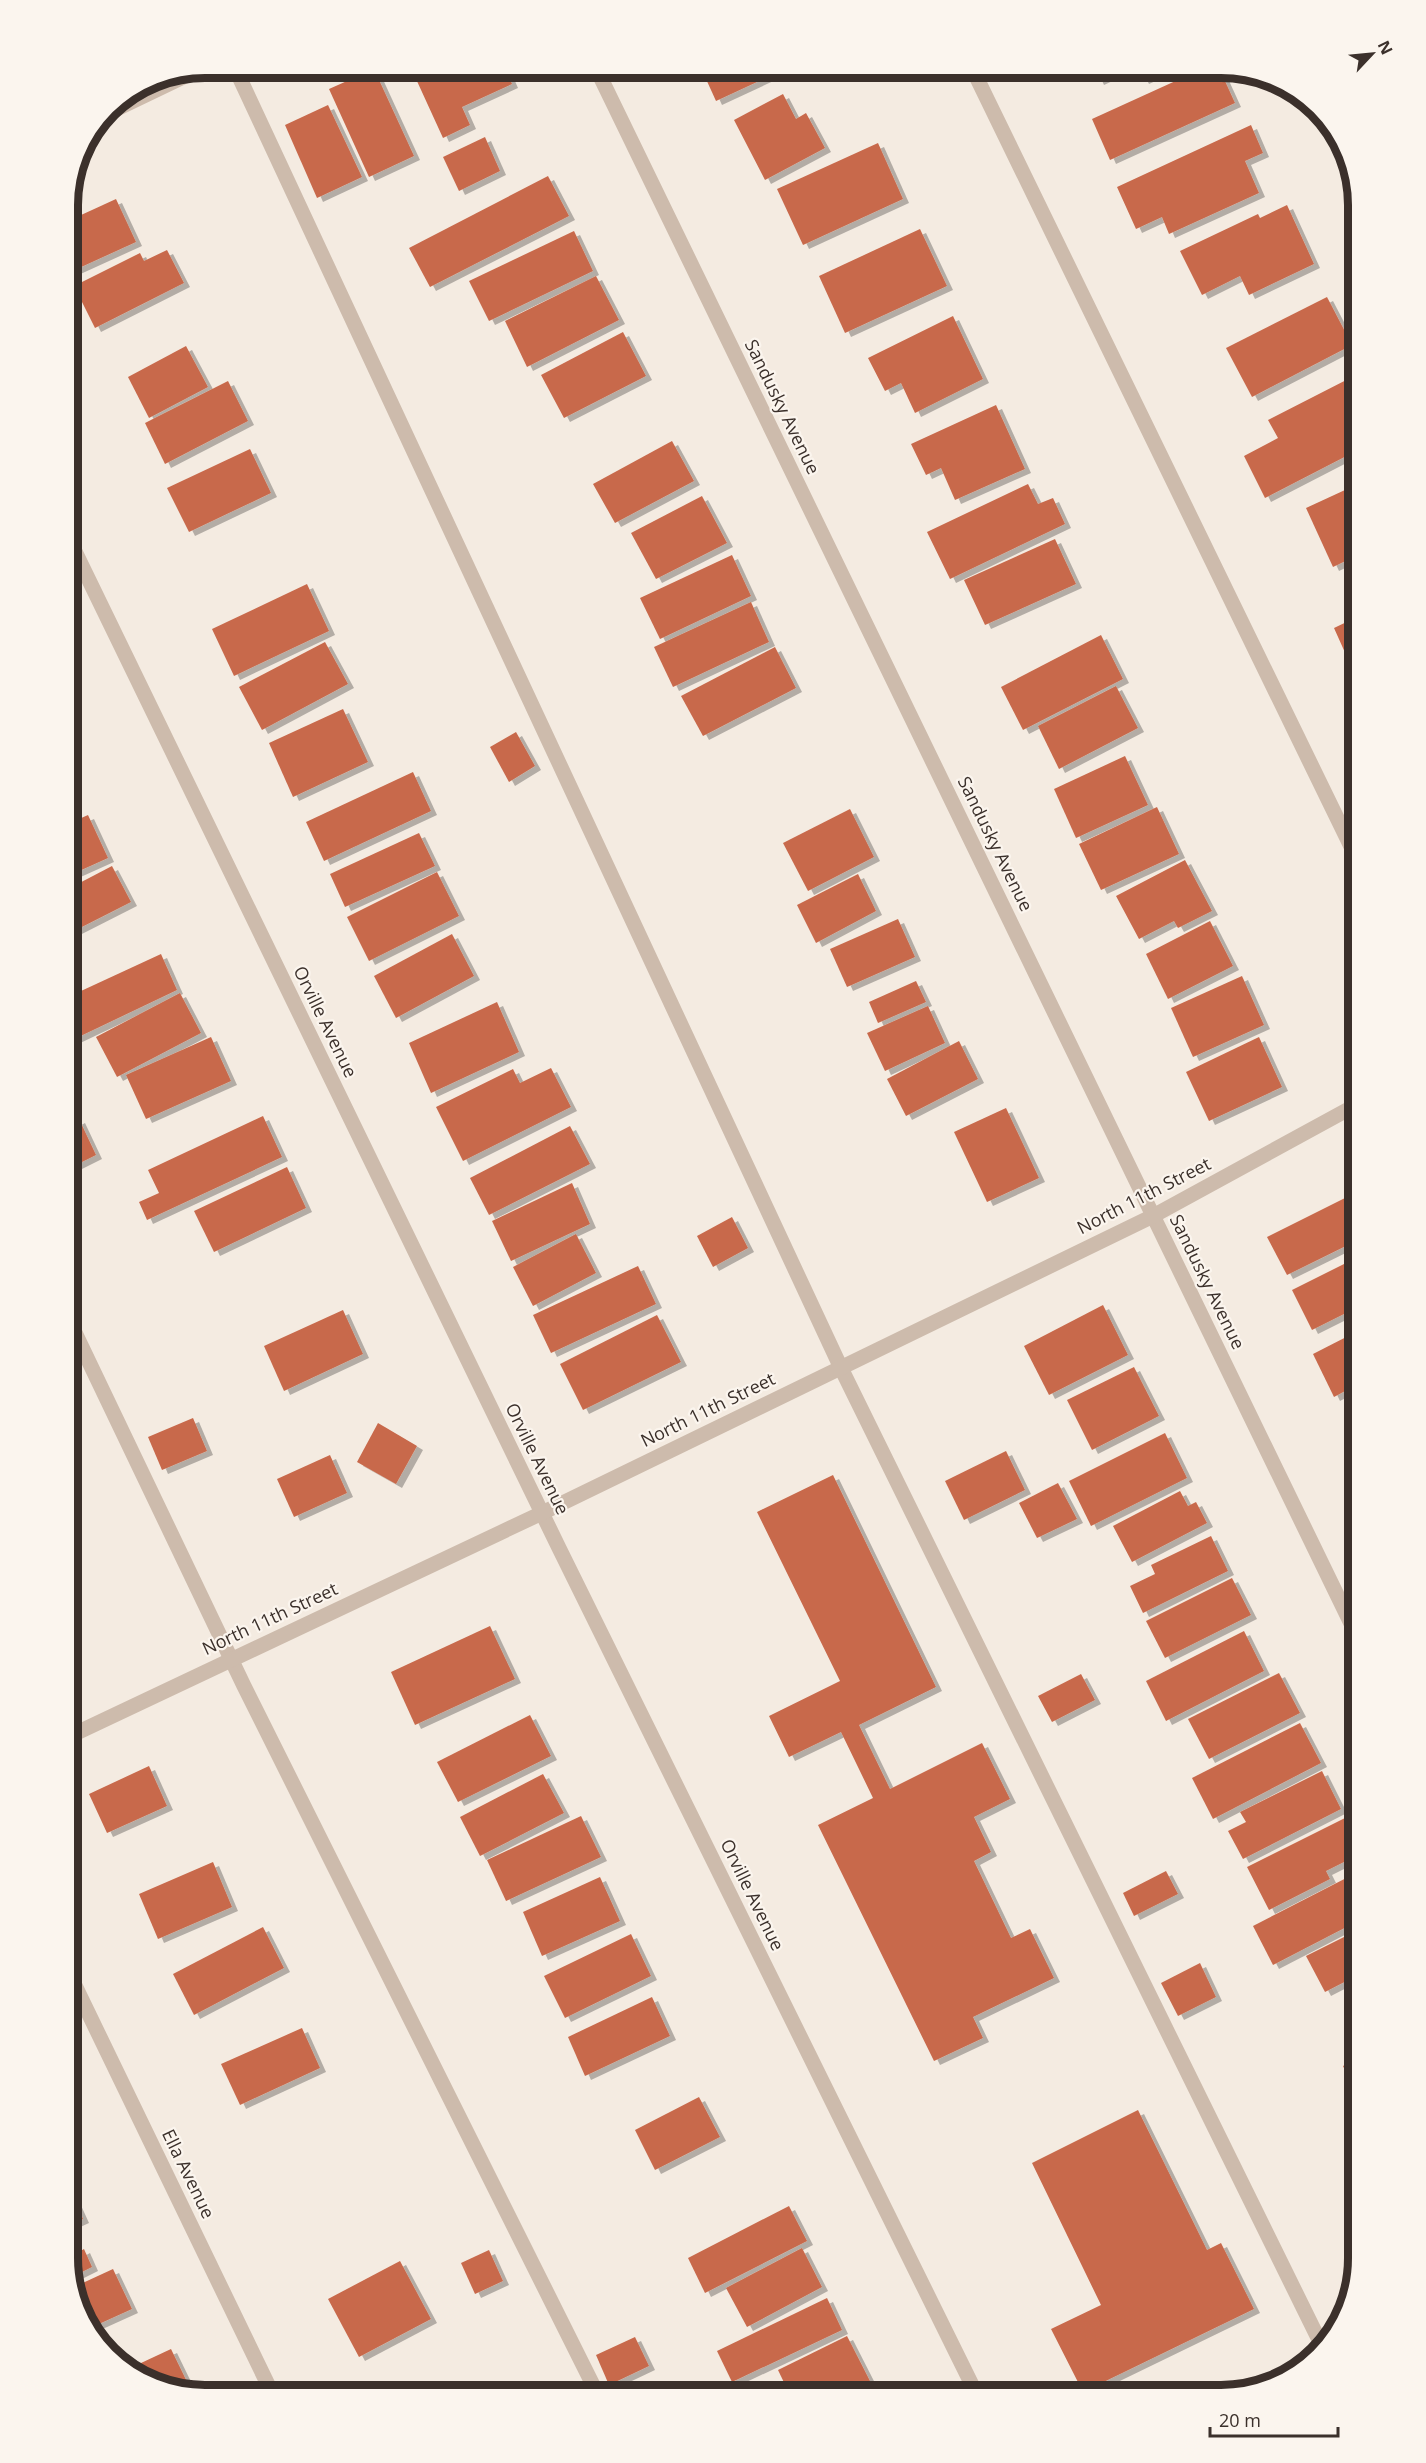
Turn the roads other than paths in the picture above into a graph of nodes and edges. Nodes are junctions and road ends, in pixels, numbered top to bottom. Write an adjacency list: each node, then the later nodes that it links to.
1 (240, 78): 11 (street)
2 (601, 78): 9 (street, Sandusky Avenue)
3 (977, 78): 7 (street)
4 (174, 82): 5 (street)
5 (130, 102)
6 (78, 558): 12 (street, Orville Avenue)
7 (1348, 838)
8 (1348, 1110): 9 (street, North 11th Street)
9 (1153, 1216): 11 (street, North 11th Street); 13 (street, Sandusky Avenue)
10 (78, 1339): 14 (street)
11 (841, 1368): 12 (street, North 11th Street); 17 (street)
12 (542, 1513): 14 (street, North 11th Street); 20 (street, Orville Avenue)
13 (1348, 1615)
14 (231, 1658): 15 (street, North 11th Street); 19 (street)
15 (78, 1732)
16 (78, 1992): 18 (street, Ella Avenue)
17 (1319, 2339)
18 (268, 2385)
19 (593, 2385)
20 (972, 2385)

